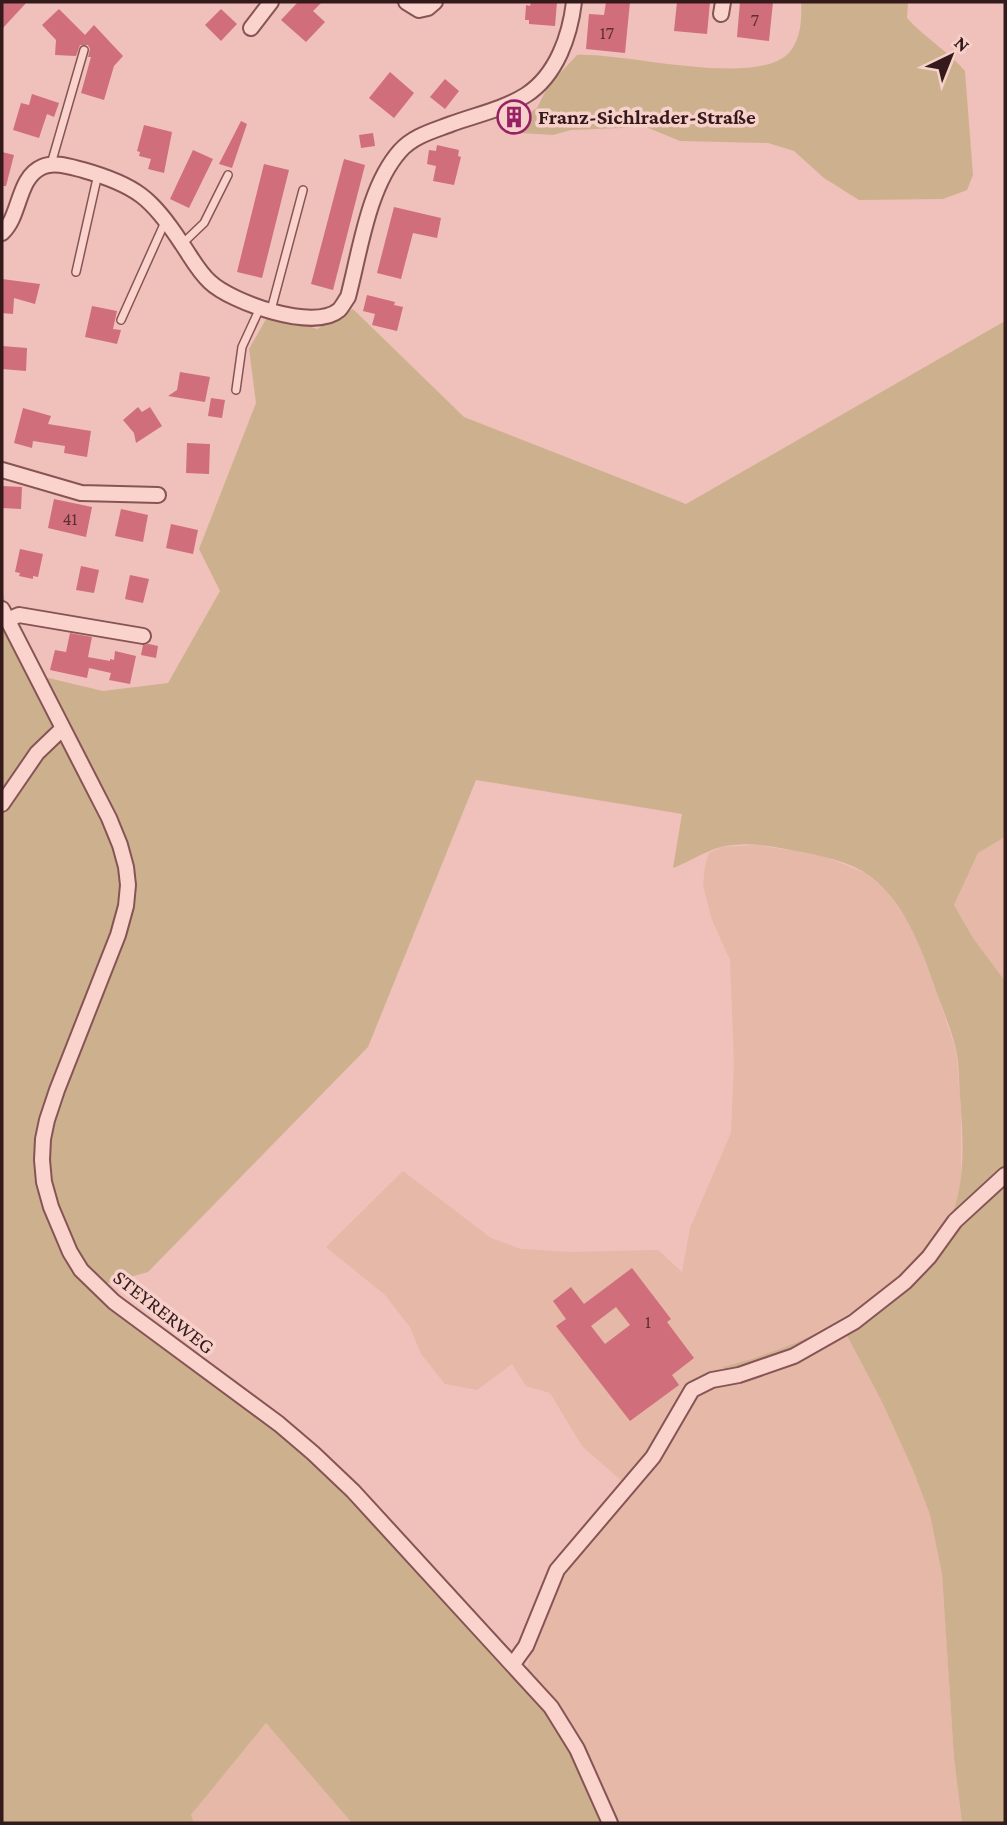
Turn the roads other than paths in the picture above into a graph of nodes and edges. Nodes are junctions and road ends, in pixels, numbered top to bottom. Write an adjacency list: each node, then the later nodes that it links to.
1 (271, 2): 5 (street)
2 (406, 2): 3 (street)
3 (435, 2)
4 (574, 2): 15 (street)
5 (251, 28)
6 (84, 50): 7 (lane)
7 (51, 164): 8 (street); 12 (street)
8 (98, 174): 11 (street); 14 (lane)
9 (228, 175): 13 (lane)
10 (303, 190): 15 (lane)
11 (166, 221): 13 (street); 16 (lane)
12 (2, 233)
13 (182, 244): 15 (street)
14 (76, 272)
15 (266, 308): 17 (lane)
16 (121, 320)
17 (236, 390)
18 (2, 470): 19 (street)
19 (158, 495)
20 (4, 614): 21 (street); 22 (street, STEYRERWEG)
21 (142, 636)
22 (62, 729): 23 (street); 25 (street, STEYRERWEG)
23 (2, 804)
24 (1005, 1175): 25 (street)
25 (513, 1664): 26 (street, STEYRERWEG)
26 (610, 1823)

